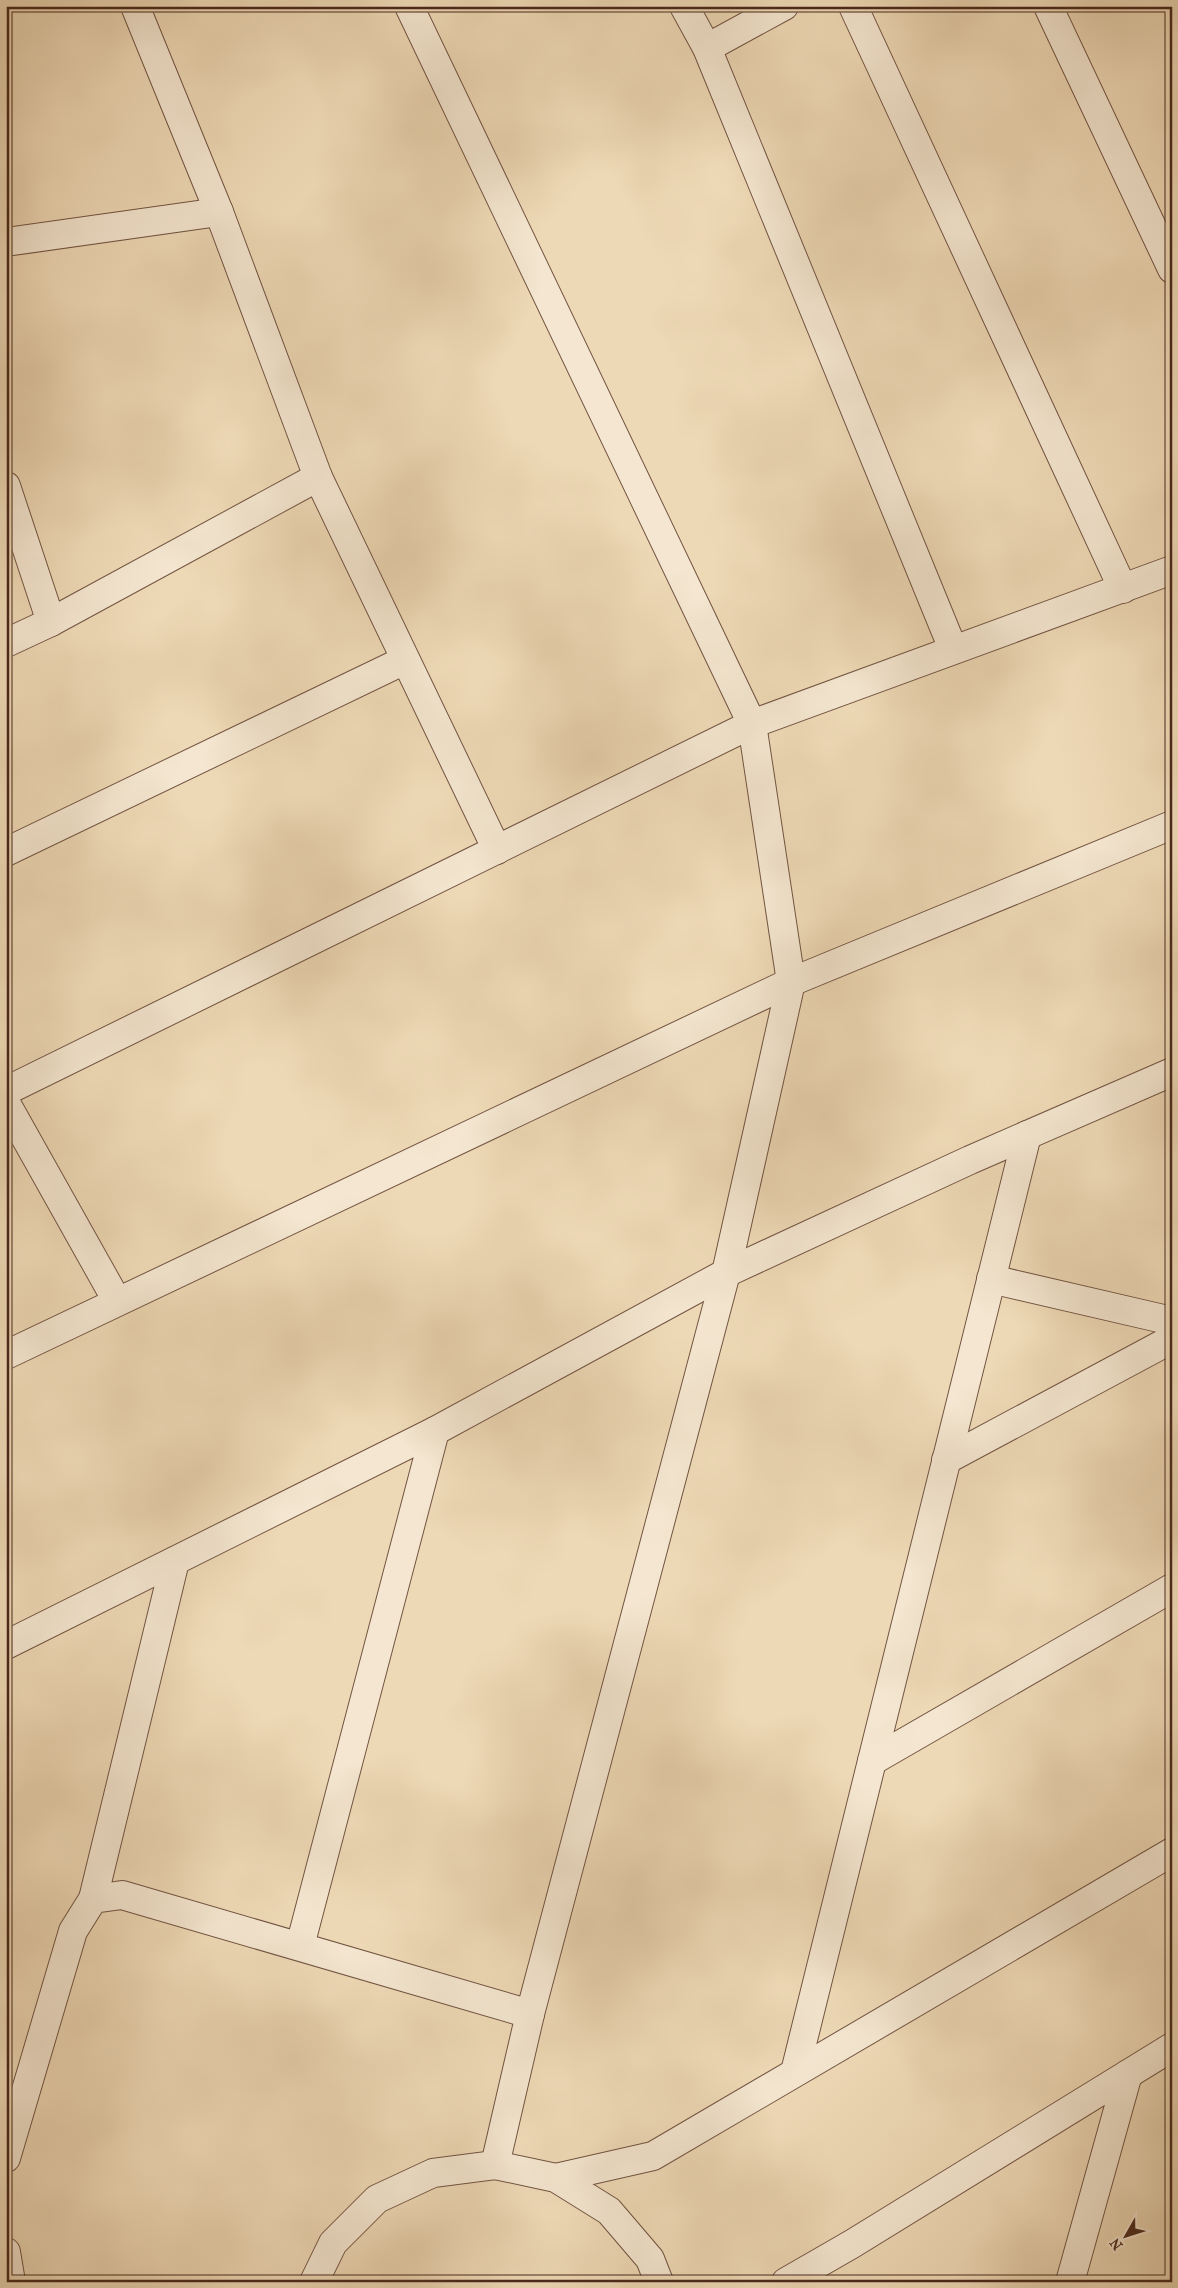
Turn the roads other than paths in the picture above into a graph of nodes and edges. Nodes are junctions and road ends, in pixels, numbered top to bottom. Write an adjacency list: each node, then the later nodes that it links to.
1 (135, 6): 8 (street)
2 (684, 6): 7 (street)
3 (784, 6): 7 (street)
4 (853, 6): 14 (street)
5 (1048, 6): 10 (street)
6 (410, 7): 19 (street)
7 (707, 48): 17 (street)
8 (219, 212): 9 (street); 11 (street)
9 (6, 242)
10 (1172, 269)
11 (318, 477): 15 (street); 18 (street)
12 (6, 486): 15 (street)
13 (1172, 570): 14 (street)
14 (1123, 590): 17 (street)
15 (51, 622): 16 (street)
16 (6, 643)
17 (952, 649): 19 (street)
18 (405, 660): 21 (street); 22 (street)
19 (752, 724): 21 (street); 23 (street)
20 (1172, 826): 23 (street)
21 (497, 850): 25 (street)
22 (6, 852)
23 (792, 982): 28 (street); 30 (street)
24 (1165, 1080): 27 (street)
25 (6, 1092)
26 (6, 1103): 30 (street)
27 (1027, 1135): 28 (street); 29 (street)
28 (726, 1273): 34 (street); 43 (street)
29 (991, 1279): 31 (street); 35 (street)
30 (117, 1301): 33 (street)
31 (1172, 1321)
32 (1172, 1339): 35 (street)
33 (6, 1355)
34 (435, 1431): 36 (street); 42 (street)
35 (946, 1460): 39 (street)
36 (175, 1561): 38 (street); 41 (street)
37 (1172, 1588): 39 (street)
38 (6, 1645)
39 (872, 1761): 45 (street)
40 (1172, 1852): 45 (street)
41 (93, 1899): 42 (street); 47 (street)
42 (300, 1946): 43 (street)
43 (530, 2014): 48 (street)
44 (1172, 2047): 46 (street)
45 (795, 2072): 49 (street)
46 (1128, 2074): 54 (street); 55 (street)
47 (6, 2158)
48 (494, 2165): 49 (street); 52 (street)
49 (556, 2178): 53 (street)
50 (6, 2252): 51 (street)
51 (11, 2282)
52 (314, 2282)
53 (659, 2282)
54 (786, 2282)
55 (1070, 2282)

